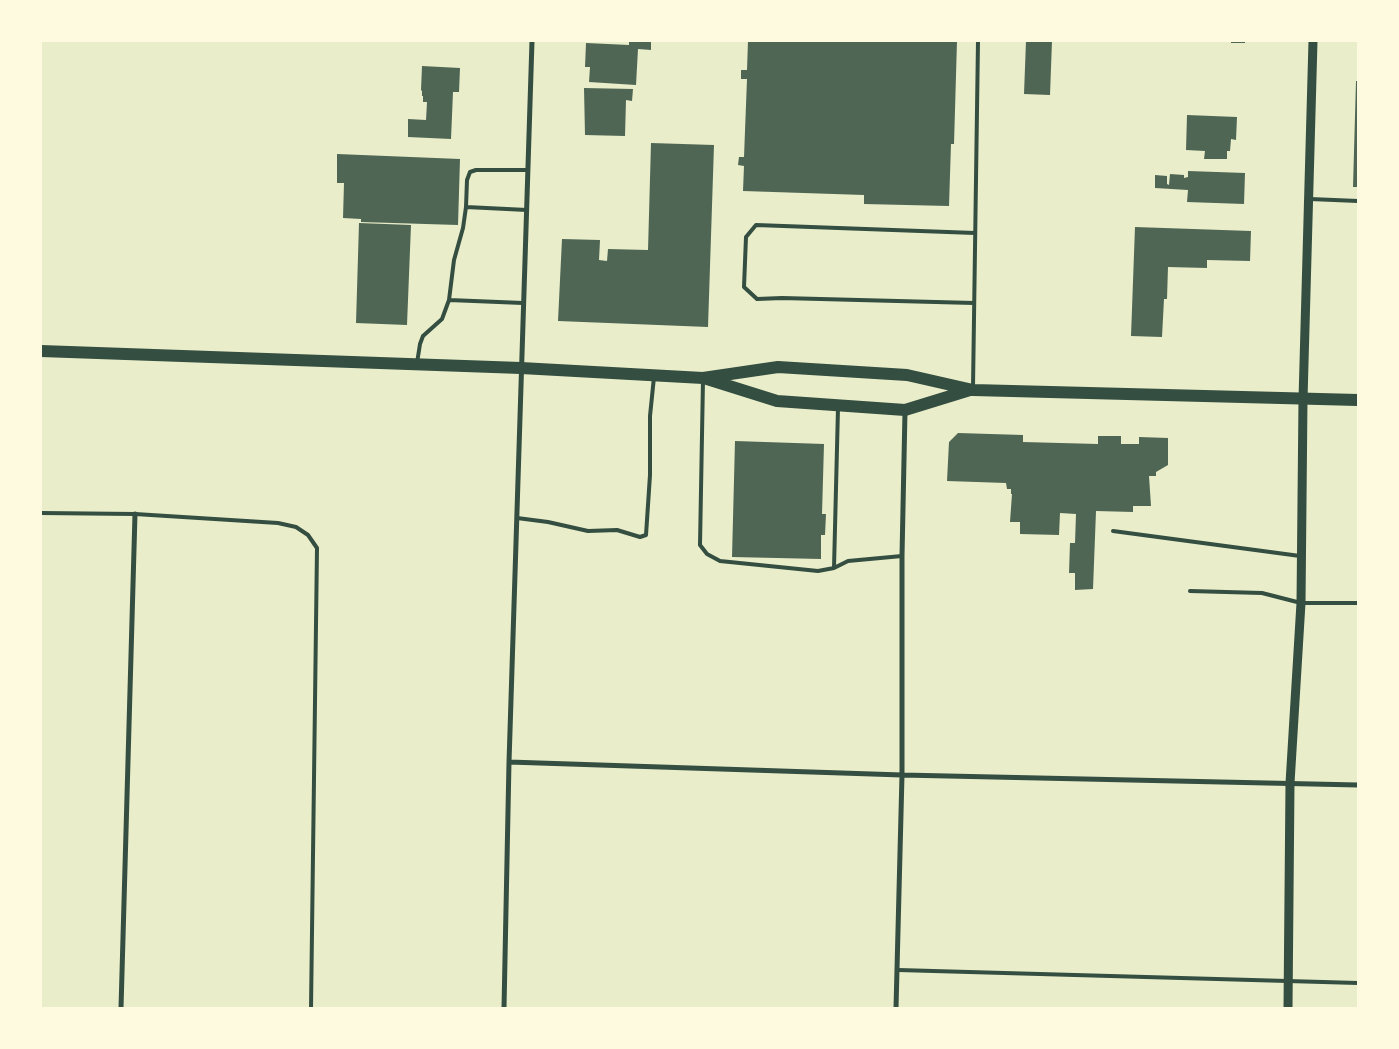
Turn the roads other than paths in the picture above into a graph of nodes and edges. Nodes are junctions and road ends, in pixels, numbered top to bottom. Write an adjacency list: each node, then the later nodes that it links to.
1 (532, 41): 4 (street)
2 (978, 41): 9 (lane)
3 (1313, 41): 5 (street)
4 (528, 170): 7 (lane); 8 (street)
5 (1308, 199): 6 (lane); 19 (street)
6 (1358, 201)
7 (466, 207): 8 (lane); 10 (lane)
8 (527, 210): 11 (street)
9 (975, 232): 12 (lane); 12 (lane)
10 (449, 300): 11 (lane); 14 (lane)
11 (524, 303): 15 (street)
12 (974, 303): 18 (lane)
13 (41, 351): 14 (main road)
14 (417, 365): 15 (main road)
15 (521, 368): 16 (main road); 25 (street)
16 (654, 375): 17 (main road); 25 (lane)
17 (703, 378): 18 (main road); 21 (main road); 29 (lane)
18 (972, 390): 19 (main road); 22 (main road)
19 (1303, 400): 20 (main road); 28 (street)
20 (1358, 400)
21 (838, 405): 22 (main road); 29 (lane)
22 (905, 410): 27 (street)
23 (41, 513): 24 (lane)
24 (135, 514): 40 (street); 41 (lane)
25 (517, 518): 33 (street)
26 (1113, 531): 28 (lane)
27 (902, 556): 29 (lane); 34 (street)
28 (1300, 556): 31 (street)
29 (834, 568)
30 (1190, 591): 31 (lane)
31 (1300, 603): 32 (lane); 35 (street)
32 (1358, 603)
33 (509, 762): 34 (street); 42 (street)
34 (902, 775): 35 (street); 37 (street)
35 (1290, 783): 36 (street); 38 (street)
36 (1358, 786)
37 (898, 970): 38 (lane); 43 (street)
38 (1288, 982): 39 (lane); 44 (street)
39 (1358, 983)
40 (121, 1008)
41 (310, 1008)
42 (504, 1008)
43 (896, 1008)
44 (1288, 1008)

